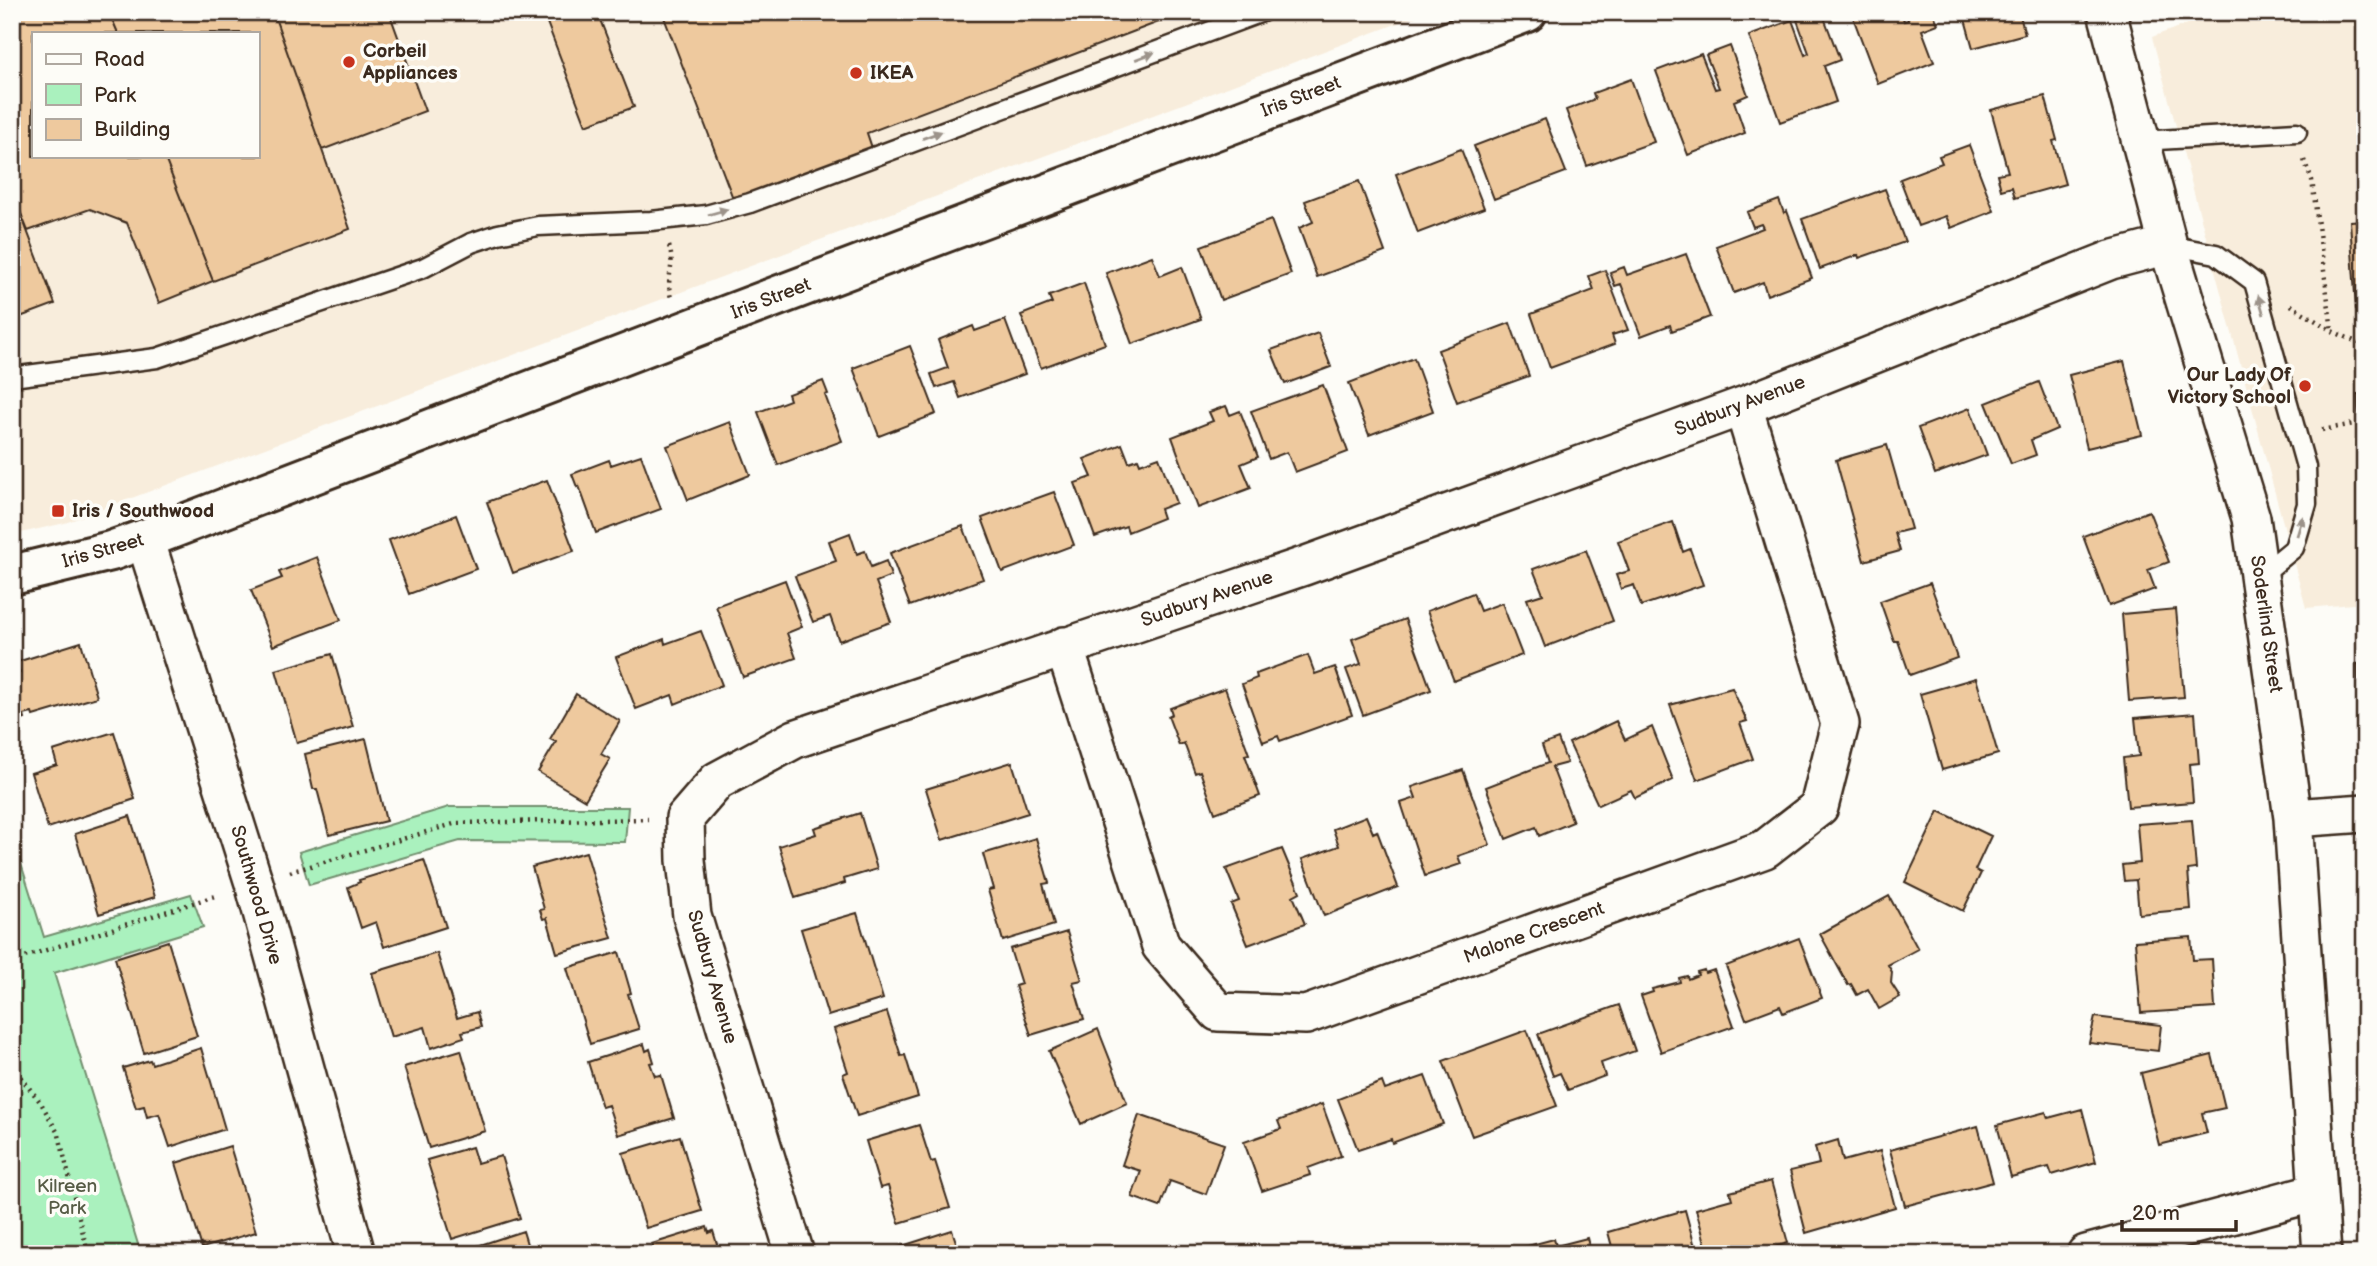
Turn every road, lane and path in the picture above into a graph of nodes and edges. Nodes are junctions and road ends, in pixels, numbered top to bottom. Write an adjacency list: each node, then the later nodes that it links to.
1 (1262, 12): 10 (lane, one-way to 1)
2 (1527, 12): 12 (street, Iris Street)
3 (2107, 12): 5 (street, Soderlind Street)
4 (2297, 132): 5 (lane); 8 (path)
5 (2140, 141): 6 (street, Soderlind Street)
6 (2168, 245): 7 (lane); 11 (street, Sudbury Avenue); 14 (street, Soderlind Street)
7 (2254, 282): 8 (path); 14 (lane, one-way to 7)
8 (2332, 331): 9 (path)
9 (2359, 343)
10 (12, 377)
11 (1743, 406): 15 (street, Sudbury Avenue); 15 (street, Malone Crescent)
12 (145, 539): 13 (street, Iris Street); 19 (street, Southwood Drive)
13 (12, 575)
14 (2259, 577): 18 (street, Soderlind Street)
15 (1064, 646): 17 (street, Sudbury Avenue)
16 (2365, 813): 18 (street)
17 (685, 818): 19 (path); 25 (street, Sudbury Avenue)
18 (2293, 818): 22 (street, Soderlind Street)
19 (254, 883): 20 (path); 24 (street, Southwood Drive)
20 (12, 961)
21 (12, 1066): 23 (path)
22 (2317, 1192): 26 (street); 27 (street, Soderlind Street)
23 (88, 1254)
24 (356, 1254)
25 (796, 1254)
26 (2086, 1254)
27 (2322, 1254)

